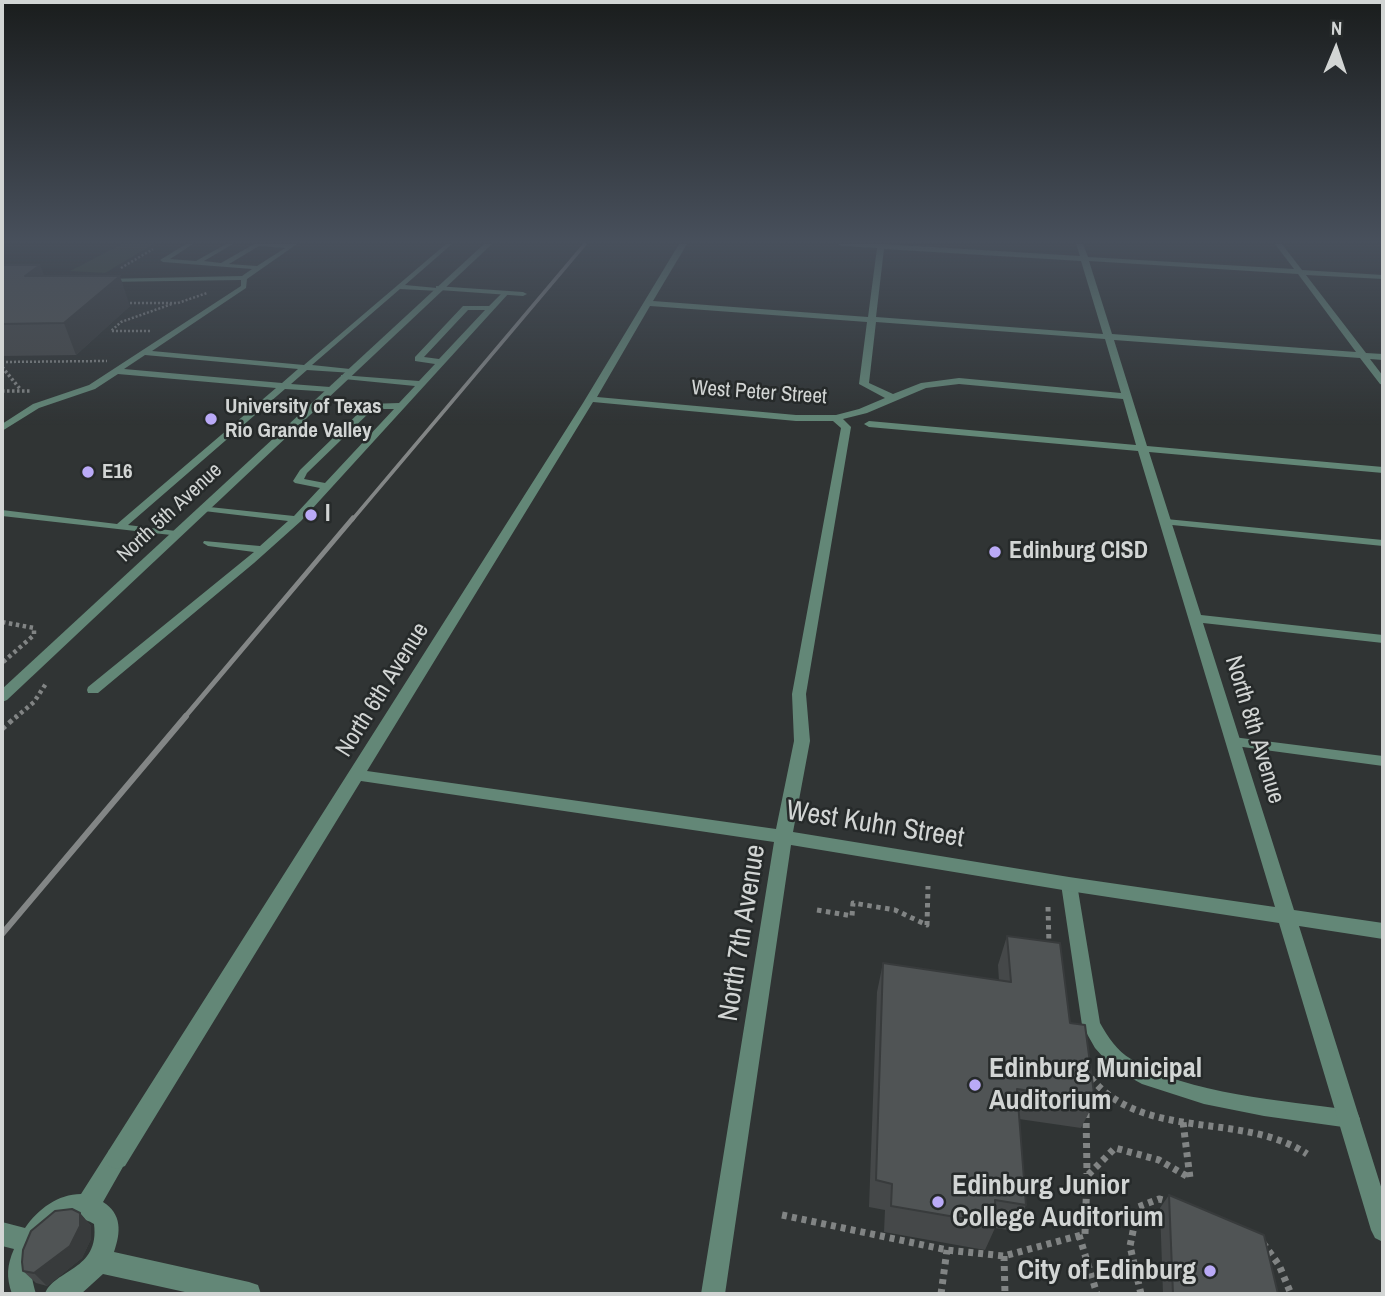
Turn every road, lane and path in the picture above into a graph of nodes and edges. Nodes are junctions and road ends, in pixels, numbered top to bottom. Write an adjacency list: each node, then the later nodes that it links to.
1 (172, 304): 13 (path)
2 (218, 304): 15 (lane)
3 (379, 304): 21 (lane)
4 (421, 304): 23 (street, North 5th Avenue)
5 (494, 304): 11 (lane)
6 (648, 304): 33 (street, North 6th Avenue)
7 (669, 304): 12 (street)
8 (875, 304): 12 (street)
9 (1100, 304): 14 (street, North 8th Avenue)
10 (1325, 304): 16 (street)
11 (491, 308): 19 (lane); 19 (lane)
12 (873, 320): 14 (street); 32 (street)
13 (152, 331)
14 (1110, 337): 16 (street); 31 (street, North 8th Avenue)
15 (144, 353): 21 (lane); 22 (lane)
16 (1363, 356): 17 (street); 24 (street)
17 (1383, 357)
18 (106, 361): 20 (path)
19 (441, 362): 25 (lane)
20 (2, 365): 29 (path)
21 (305, 368): 23 (lane); 26 (lane)
22 (116, 371): 26 (lane); 37 (lane)
23 (347, 374): 25 (lane); 27 (street, North 5th Avenue)
24 (1383, 382)
25 (422, 384): 34 (lane)
26 (284, 386): 27 (lane); 45 (lane)
27 (330, 390): 41 (street, North 5th Avenue)
28 (2, 391): 29 (path)
29 (22, 391): 30 (path)
30 (34, 391)
31 (1128, 397): 32 (street, West Peter Street); 38 (street, North 8th Avenue)
32 (893, 398): 35 (street, West Peter Street)
33 (591, 399): 35 (street, West Peter Street); 60 (street, North 6th Avenue)
34 (401, 407): 40 (lane); 40 (lane)
35 (836, 418): 61 (street, North 7th Avenue)
36 (869, 424): 38 (street)
37 (2, 428)
38 (1144, 449): 39 (street); 44 (street, North 8th Avenue)
39 (1383, 470)
40 (328, 486): 43 (lane)
41 (204, 508): 43 (lane); 46 (street, North 5th Avenue)
42 (2, 513): 45 (lane)
43 (298, 519): 49 (lane)
44 (1166, 522): 47 (lane); 50 (street, North 8th Avenue)
45 (119, 527): 46 (lane)
46 (177, 534): 56 (street, North 5th Avenue)
47 (1383, 542)
48 (208, 543): 49 (lane)
49 (263, 550): 55 (lane)
50 (1195, 618): 52 (street); 58 (street, North 8th Avenue)
51 (2, 622): 53 (path)
52 (1383, 639)
53 (2, 663)
54 (47, 682): 57 (path)
55 (93, 691)
56 (2, 697)
57 (2, 729)
58 (1233, 742): 59 (lane); 65 (street, North 8th Avenue)
59 (1383, 761)
60 (357, 775): 61 (street, West Kuhn Street); 73 (street, North 6th Avenue)
61 (785, 836): 62 (street, West Kuhn Street); 86 (street, North 7th Avenue)
62 (1069, 884): 65 (street, West Kuhn Street); 70 (lane)
63 (928, 886): 64 (path)
64 (817, 910)
65 (1289, 917): 66 (street, West Kuhn Street); 70 (street, North 8th Avenue)
66 (1383, 931)
67 (1085, 1067): 68 (path)
68 (1085, 1080)
69 (1086, 1108): 72 (path)
70 (1349, 1119): 76 (street, North 8th Avenue)
71 (1182, 1122): 72 (path)
72 (1087, 1176): 77 (path)
73 (88, 1205): 79 (street); 82 (street)
74 (1183, 1206): 90 (path)
75 (782, 1215): 80 (path)
76 (1383, 1230)
77 (1080, 1235): 81 (path); 89 (path)
78 (1258, 1236): 91 (path)
79 (12, 1237): 83 (street)
80 (947, 1250): 81 (path); 87 (path)
81 (1004, 1256): 88 (path)
82 (98, 1261): 84 (street); 85 (street)
83 (24, 1294)
84 (57, 1294)
85 (249, 1294)
86 (713, 1294)
87 (941, 1294)
88 (1005, 1294)
89 (1097, 1294)
90 (1141, 1294)
91 (1292, 1294)

